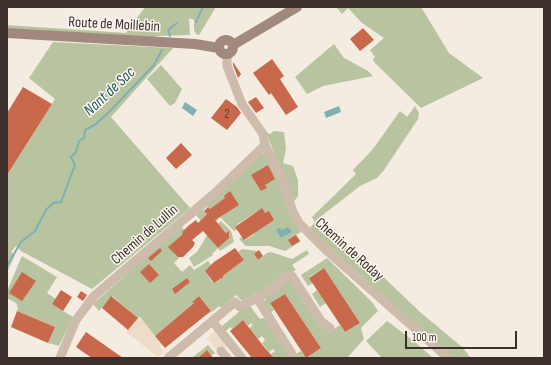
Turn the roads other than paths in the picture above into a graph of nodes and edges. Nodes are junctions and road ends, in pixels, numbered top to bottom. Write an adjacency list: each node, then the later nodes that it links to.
1 (297, 7): 3 (street)
2 (7, 33): 3 (street, Route de Moillebin)
3 (223, 51): 4 (street, Chemin de Roday)
4 (265, 145): 9 (street, Chemin de Lullin); 12 (street, Chemin de Roday)
5 (257, 298): 6 (street); 7 (street); 8 (street)
6 (216, 319): 10 (street); 11 (street)
7 (330, 328)
8 (292, 354)
9 (60, 358)
10 (168, 358)
11 (242, 358)
12 (448, 358)

